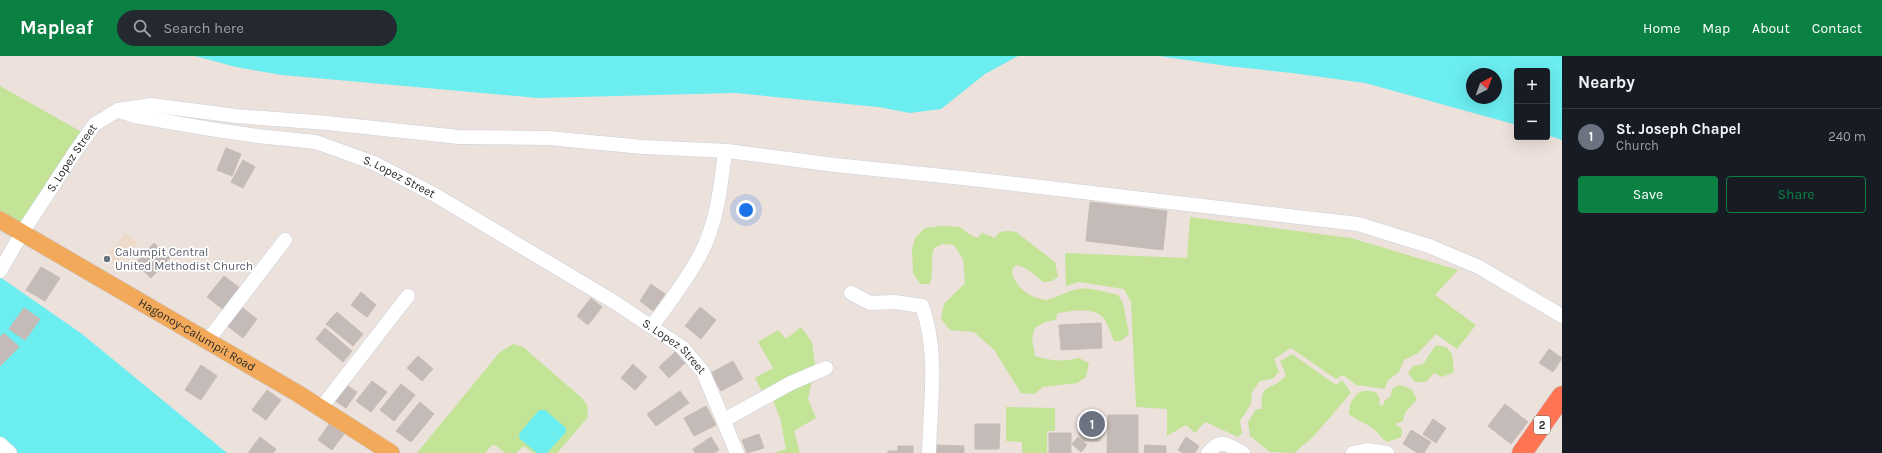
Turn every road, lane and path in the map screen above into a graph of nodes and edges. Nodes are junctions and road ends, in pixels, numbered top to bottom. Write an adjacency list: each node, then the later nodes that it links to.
1 (118, 110): 2 (street); 4 (street, S. Lopez Street); 10 (street, S. Lopez Street)
2 (726, 151): 9 (street); 10 (street)
3 (0, 220): 4 (main road, Hagonoy-Calumpit Road)
4 (22, 233): 6 (street, S. Lopez Street); 11 (main road, Hagonoy-Calumpit Road)
5 (285, 240): 11 (street)
6 (0, 271)
7 (851, 292): 21 (street)
8 (408, 296): 14 (street)
9 (1562, 316)
10 (652, 326): 15 (street, S. Lopez Street)
11 (208, 340): 14 (main road, Hagonoy-Calumpit Road)
12 (826, 368): 15 (street)
13 (1562, 396): 17 (highway, 2)
14 (321, 408): 19 (main road, Hagonoy-Calumpit Road)
15 (724, 420): 20 (street, S. Lopez Street)
16 (0, 444): 18 (street)
17 (1523, 452)
18 (10, 453)
19 (391, 453)
20 (737, 453)
21 (929, 453)
22 (1208, 453): 23 (street)
23 (1243, 453)
24 (1353, 453): 25 (street)
25 (1387, 453)

